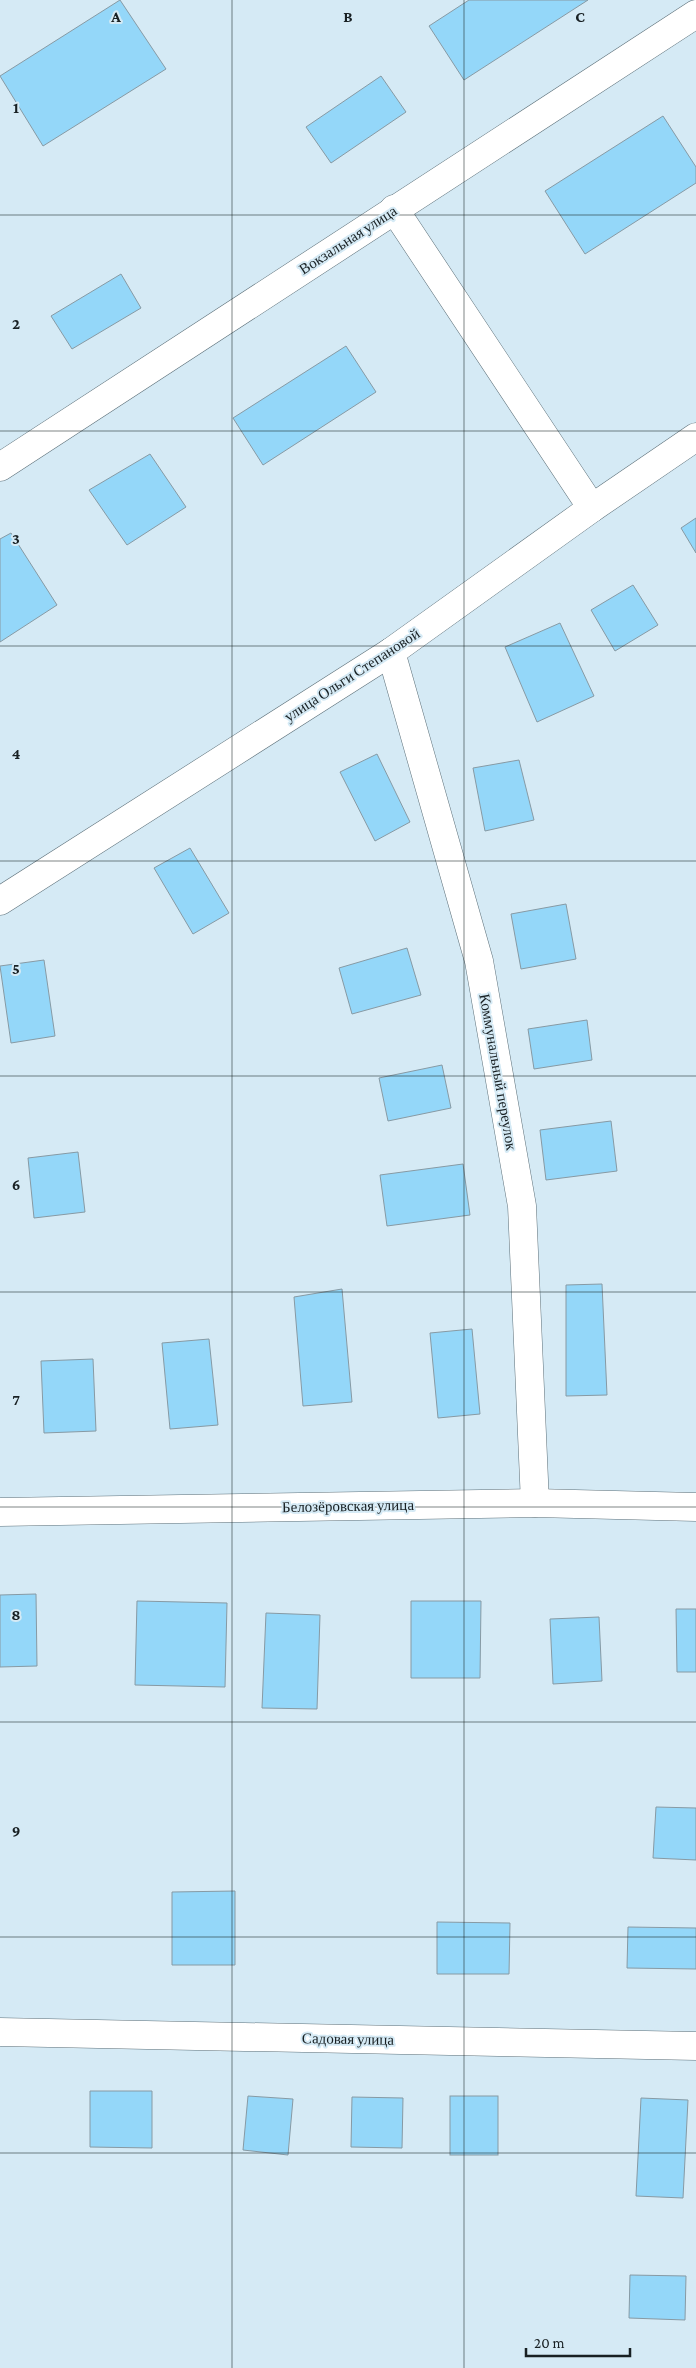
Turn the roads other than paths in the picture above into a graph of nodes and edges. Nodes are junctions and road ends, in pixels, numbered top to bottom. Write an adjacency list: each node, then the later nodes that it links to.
1 (696, 14): 2 (street, Вокзальная улица)
2 (394, 210): 4 (street, Вокзальная улица); 5 (street)
3 (696, 437): 5 (street, улица Ольги Степановой)
4 (0, 467)
5 (592, 508): 6 (street, улица Ольги Степановой)
6 (392, 652): 7 (street, улица Ольги Степановой); 8 (street, Коммунальный переулок)
7 (0, 902)
8 (535, 1503): 9 (street, Белозёровская улица); 10 (street, Белозёровская улица)
9 (696, 1508)
10 (0, 1512)
11 (0, 2032): 12 (street, Садовая улица)
12 (696, 2046)

